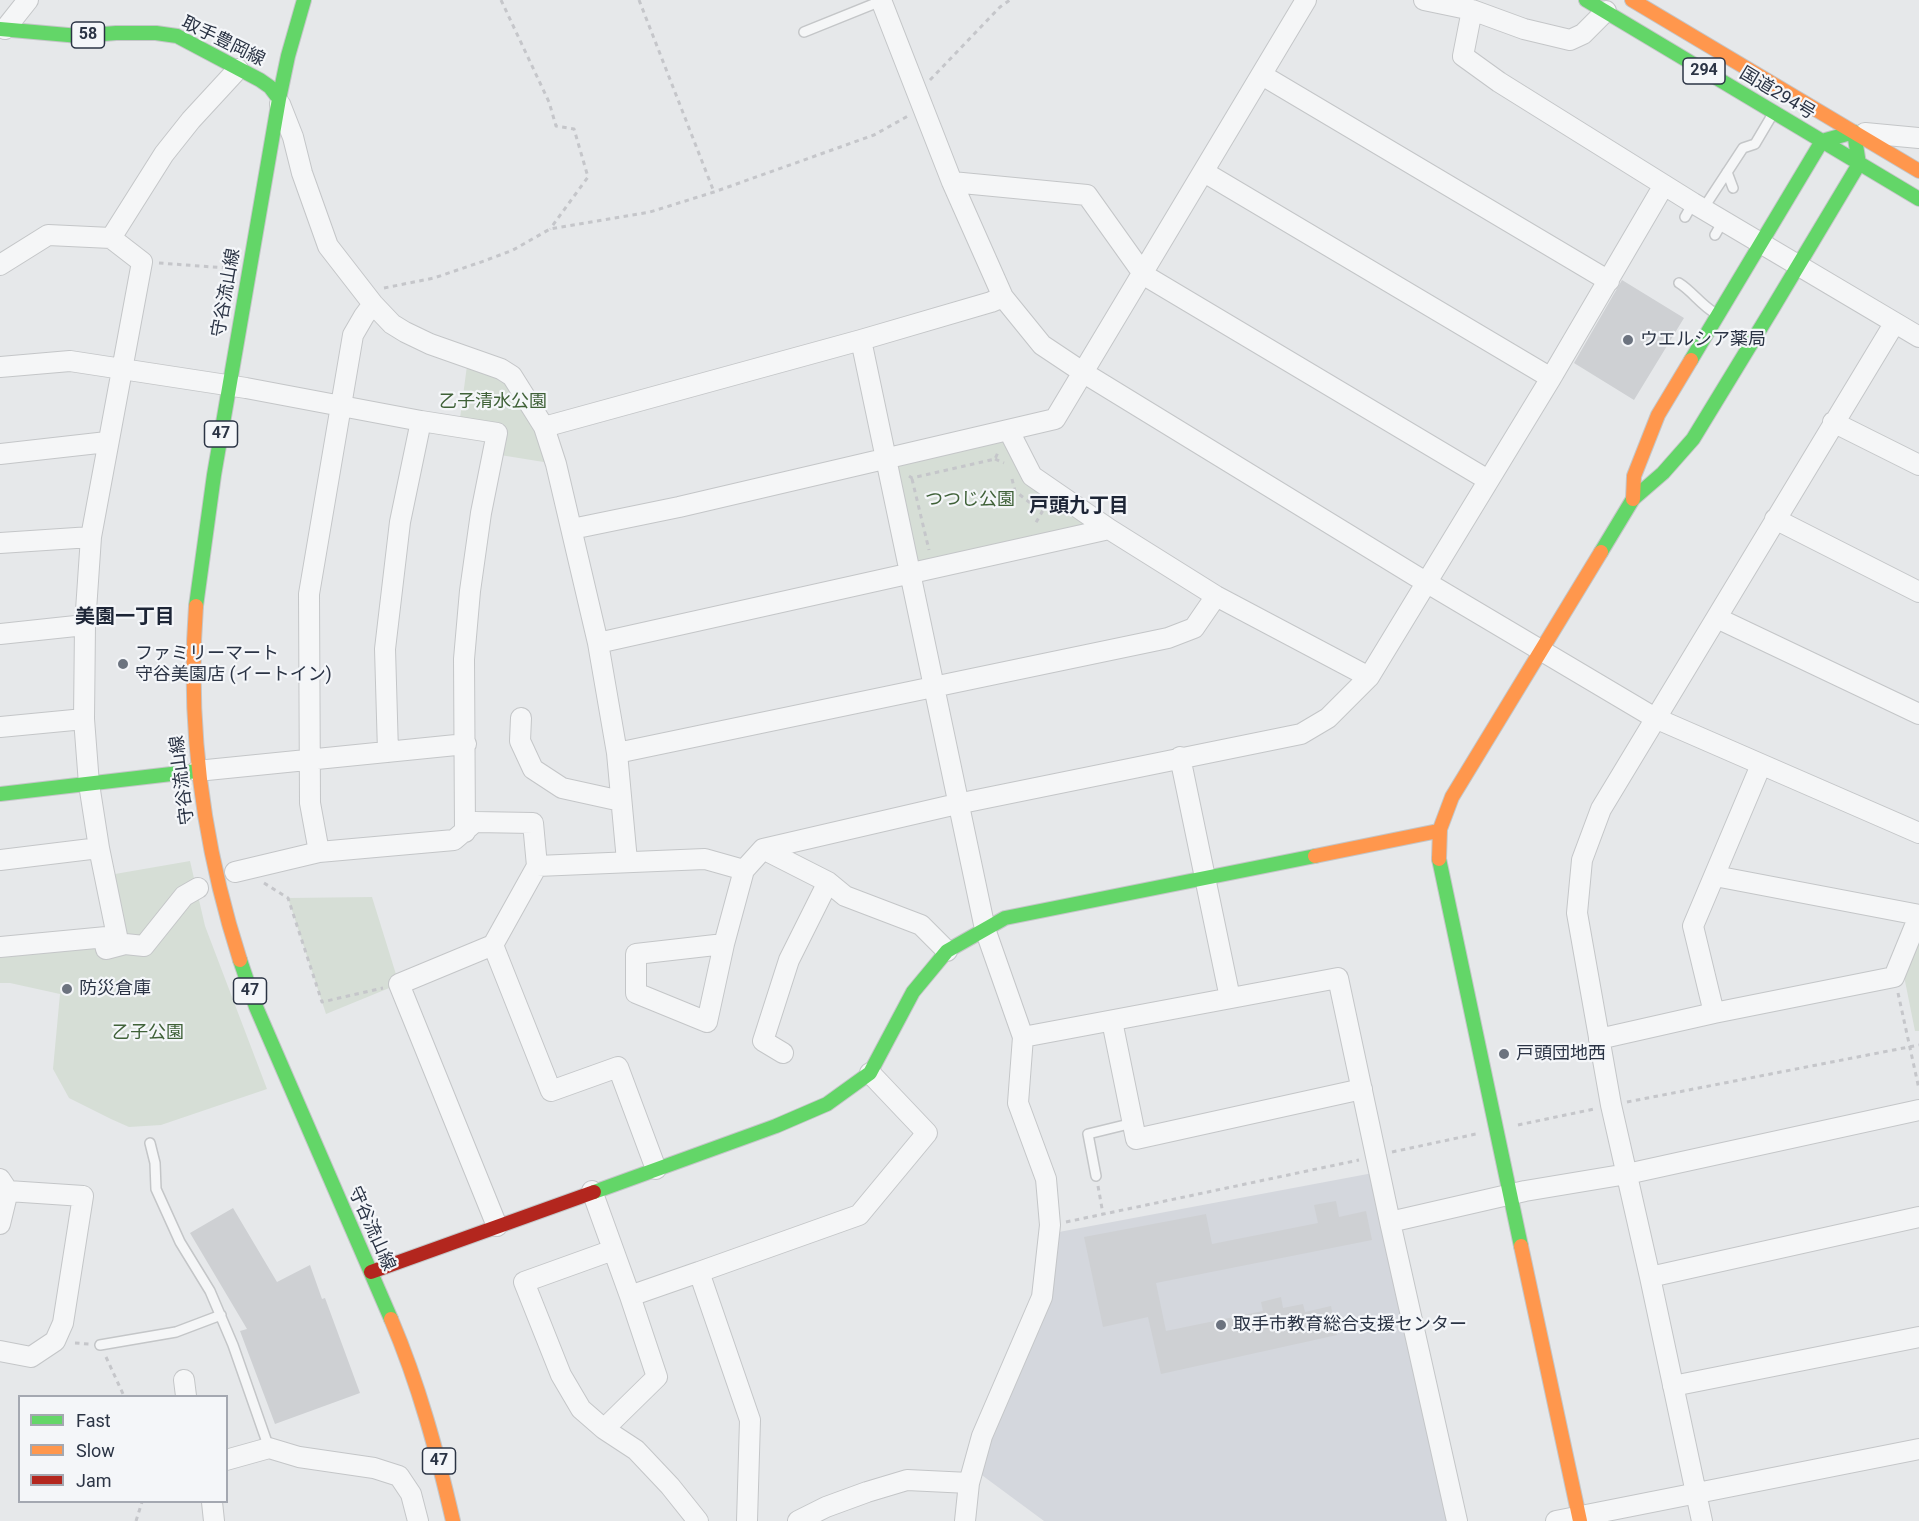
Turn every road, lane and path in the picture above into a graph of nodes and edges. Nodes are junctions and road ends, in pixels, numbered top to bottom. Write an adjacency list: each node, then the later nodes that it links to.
1 (28, 0): 13 (street)
2 (304, 0): 17 (main road, 守谷流山線 / 47)
3 (501, 0): 33 (path)
4 (639, 0): 30 (path)
5 (881, 0): 14 (lane); 18 (street)
6 (1010, 0): 18 (path)
7 (1306, 0): 16 (street)
8 (1424, 0): 11 (street)
9 (1586, 0): 12 (main road, 国道294号 / 294)
10 (1632, 0): 20 (main road, 国道294号 / 294)
11 (1472, 10): 12 (street); 28 (street)
12 (1606, 11): 19 (main road, 国道294号 / 294)
13 (2, 29): 15 (main road, 取手豊岡線 / 58)
14 (804, 32)
15 (238, 69): 17 (main road, 取手豊岡線 / 58); 34 (street)
16 (1262, 75): 25 (street); 41 (street)
17 (279, 99): 44 (street); 53 (main road, 守谷流山線 / 47)
18 (920, 99): 27 (street); 30 (path)
19 (1774, 112): 22 (main road, 国道294号 / 294); 26 (lane)
20 (1854, 132): 21 (street); 22 (main road); 23 (main road); 24 (main road, 国道294号 / 294)
21 (1919, 138)
22 (1822, 141): 23 (main road, 国道294号 / 294); 35 (main road)
23 (1859, 164): 31 (main road, 国道294号 / 294); 38 (main road)
24 (1919, 171)
25 (1204, 172): 40 (street); 52 (street)
26 (1727, 172): 29 (lane); 32 (lane)
27 (952, 182): 40 (street); 43 (street)
28 (1664, 185): 32 (street); 41 (street)
29 (1733, 188)
30 (714, 192): 33 (path)
31 (1919, 199)
32 (1694, 210): 35 (street)
33 (550, 229): 44 (path)
34 (111, 238): 36 (street); 37 (street)
35 (1760, 243): 38 (street); 45 (main road)
36 (142, 262): 39 (path); 50 (street)
37 (0, 265)
38 (1797, 266): 46 (street); 68 (main road)
39 (232, 269)
40 (1144, 274): 51 (street); 67 (street)
41 (1609, 281): 52 (street)
42 (1679, 283): 45 (lane)
43 (1003, 297): 48 (street); 51 (street)
44 (369, 300): 54 (street); 57 (street)
45 (1717, 314): 68 (main road)
46 (1894, 324): 47 (street); 56 (street)
47 (1919, 337)
48 (861, 340): 57 (street); 61 (street)
49 (0, 367): 50 (street)
50 (123, 368): 53 (street); 59 (street)
51 (1084, 373): 58 (street); 77 (street)
52 (1551, 378): 67 (street)
53 (229, 386): 54 (street); 98 (main road, 守谷流山線 / 47)
54 (341, 405): 55 (street); 96 (street)
55 (421, 421): 92 (street); 93 (street)
56 (1833, 422): 64 (street); 69 (street)
57 (544, 427): 70 (street)
58 (1009, 431): 61 (street); 62 (path); 71 (street)
59 (107, 442): 60 (street); 73 (street)
60 (0, 454)
61 (886, 459): 66 (path); 70 (street); 76 (street)
62 (995, 459): 63 (path); 66 (path)
63 (1008, 465)
64 (1919, 465)
65 (1010, 474): 72 (path)
66 (912, 478): 75 (path)
67 (1488, 480): 77 (street)
68 (1632, 499): 84 (main road)
69 (1775, 519): 78 (street); 80 (street)
70 (572, 529): 83 (street)
71 (1109, 529): 76 (street); 79 (street)
72 (1032, 531)
73 (91, 537): 74 (street); 81 (street)
74 (0, 543)
75 (929, 550)
76 (910, 574): 83 (street); 86 (street)
77 (1427, 582): 84 (street); 85 (street)
78 (1919, 592)
79 (1216, 596): 85 (street); 86 (street)
80 (1717, 618): 87 (street); 89 (street)
81 (85, 625): 82 (street); 90 (street)
82 (0, 634)
83 (598, 643): 94 (street)
84 (1541, 650): 89 (street); 103 (main road)
85 (1369, 677): 95 (street)
86 (934, 686): 94 (street); 102 (street)
87 (1919, 714)
88 (521, 718): 101 (street)
89 (1655, 718): 97 (street); 131 (street)
90 (84, 719): 91 (street); 99 (street)
91 (0, 727)
92 (466, 744): 93 (street); 104 (street)
93 (388, 752): 96 (street)
94 (617, 753): 101 (street)
95 (1180, 758): 102 (street); 115 (street)
96 (309, 760): 98 (street); 108 (street)
97 (1761, 765): 105 (street); 114 (street)
98 (197, 771): 99 (main road); 154 (main road, 守谷流山線 / 47)
99 (89, 784): 100 (main road); 106 (street)
100 (0, 794)
101 (621, 801): 110 (street)
102 (957, 804): 107 (street); 119 (street)
103 (1438, 831): 115 (main road); 138 (main road)
104 (465, 832): 108 (street); 111 (street)
105 (1919, 833)
106 (99, 848): 109 (street); 120 (street)
107 (764, 849): 113 (street); 116 (street)
108 (319, 852): 112 (street)
109 (0, 860)
110 (627, 861): 111 (street); 113 (street)
111 (537, 866): 122 (street)
112 (242, 869): 126 (path)
113 (744, 870): 121 (street)
114 (1714, 876): 118 (street); 128 (street)
115 (1204, 879): 119 (main road); 127 (street)
116 (828, 882): 124 (street); 132 (street)
117 (198, 888): 120 (street)
118 (1919, 915): 125 (street)
119 (985, 929): 124 (main road); 130 (street)
120 (103, 938): 123 (street)
121 (724, 944): 121 (street)
122 (493, 945): 126 (street); 141 (street)
123 (0, 947)
124 (947, 951): 133 (main road)
125 (1894, 977): 128 (street); 135 (path)
126 (399, 984): 151 (street)
127 (1230, 998): 129 (street); 134 (street)
128 (1714, 1013): 131 (street)
129 (1112, 1021): 130 (street); 137 (street)
130 (1023, 1037): 152 (street)
131 (1599, 1039): 142 (street)
132 (783, 1053)
133 (870, 1073): 141 (main road); 155 (street)
134 (1362, 1089): 137 (street); 140 (street)
135 (1919, 1089)
136 (1919, 1110): 142 (street)
137 (1132, 1123): 143 (lane)
138 (1496, 1130): 140 (path); 146 (main road)
139 (150, 1143): 158 (lane)
140 (1377, 1156): 147 (path); 149 (street)
141 (656, 1169): 145 (main road)
142 (1627, 1174): 146 (street); 156 (street)
143 (1096, 1176): 147 (path)
144 (4, 1185): 150 (street); 160 (street)
145 (592, 1191): 151 (main road); 153 (street)
146 (1509, 1195): 149 (street); 173 (main road)
147 (1103, 1214): 152 (path)
148 (1919, 1217): 156 (street)
149 (1390, 1222): 182 (street)
150 (0, 1224)
151 (497, 1226): 154 (main road)
152 (1050, 1226): 169 (street)
153 (613, 1250): 157 (street); 165 (street)
154 (371, 1272): 177 (main road, 守谷流山線 / 47)
155 (699, 1272): 157 (street); 179 (street)
156 (1650, 1277): 163 (street)
157 (630, 1296): 165 (street)
158 (221, 1315): 161 (lane); 166 (lane)
159 (1919, 1337): 163 (street)
160 (55, 1341): 161 (path); 162 (street)
161 (100, 1345): 164 (path)
162 (0, 1351)
163 (1673, 1386): 170 (street)
164 (124, 1395)
165 (604, 1429): 178 (street)
166 (268, 1448): 168 (street); 176 (street)
167 (1919, 1449): 170 (street)
168 (228, 1459)
169 (969, 1483): 180 (street); 181 (street)
170 (1696, 1492): 173 (street); 184 (street)
171 (141, 1503): 174 (path)
172 (212, 1503): 175 (street)
173 (1580, 1519): 183 (street)
174 (136, 1521)
175 (214, 1521)
176 (418, 1521)
177 (453, 1521)
178 (698, 1521)
179 (747, 1521)
180 (798, 1521)
181 (965, 1521)
182 (1457, 1521)
183 (1556, 1521)
184 (1702, 1521)

